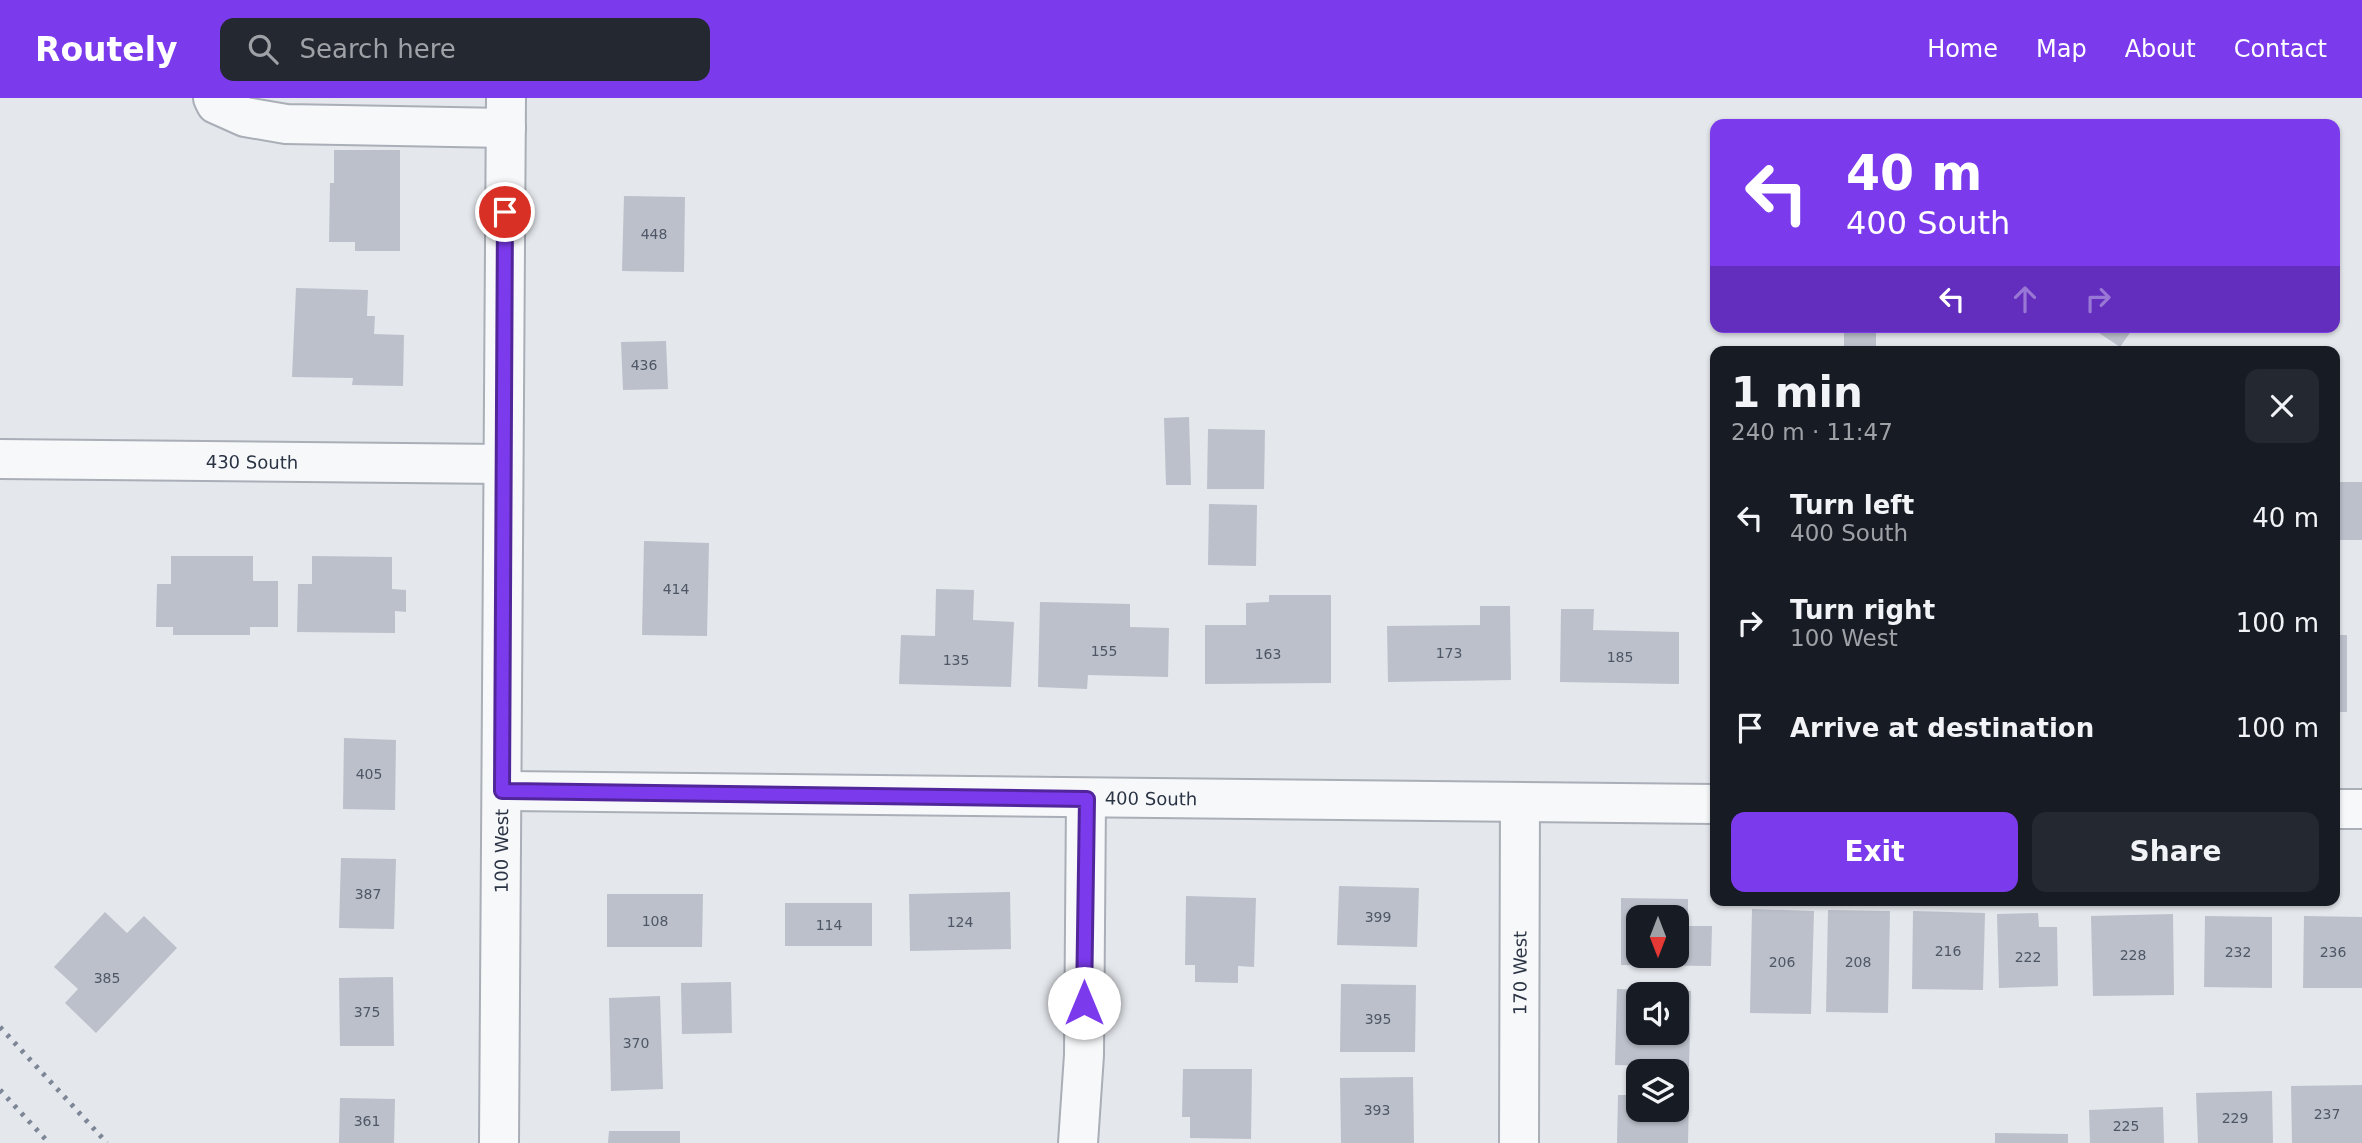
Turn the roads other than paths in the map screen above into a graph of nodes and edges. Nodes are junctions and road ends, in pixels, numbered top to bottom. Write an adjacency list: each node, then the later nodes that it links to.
1 (213, 98): 2 (street)
2 (506, 113): 4 (street, 100 West)
3 (0, 459): 4 (street, 430 South)
4 (503, 464): 5 (street, 100 West)
5 (502, 791): 6 (street, 400 South); 11 (street, 100 West)
6 (1087, 799): 7 (street, 400 South); 12 (street)
7 (1520, 803): 8 (street, 400 South); 13 (street, 170 West)
8 (1710, 804)
9 (2340, 808): 10 (street)
10 (2362, 809)
11 (499, 1143)
12 (1078, 1143)
13 (1519, 1143)

